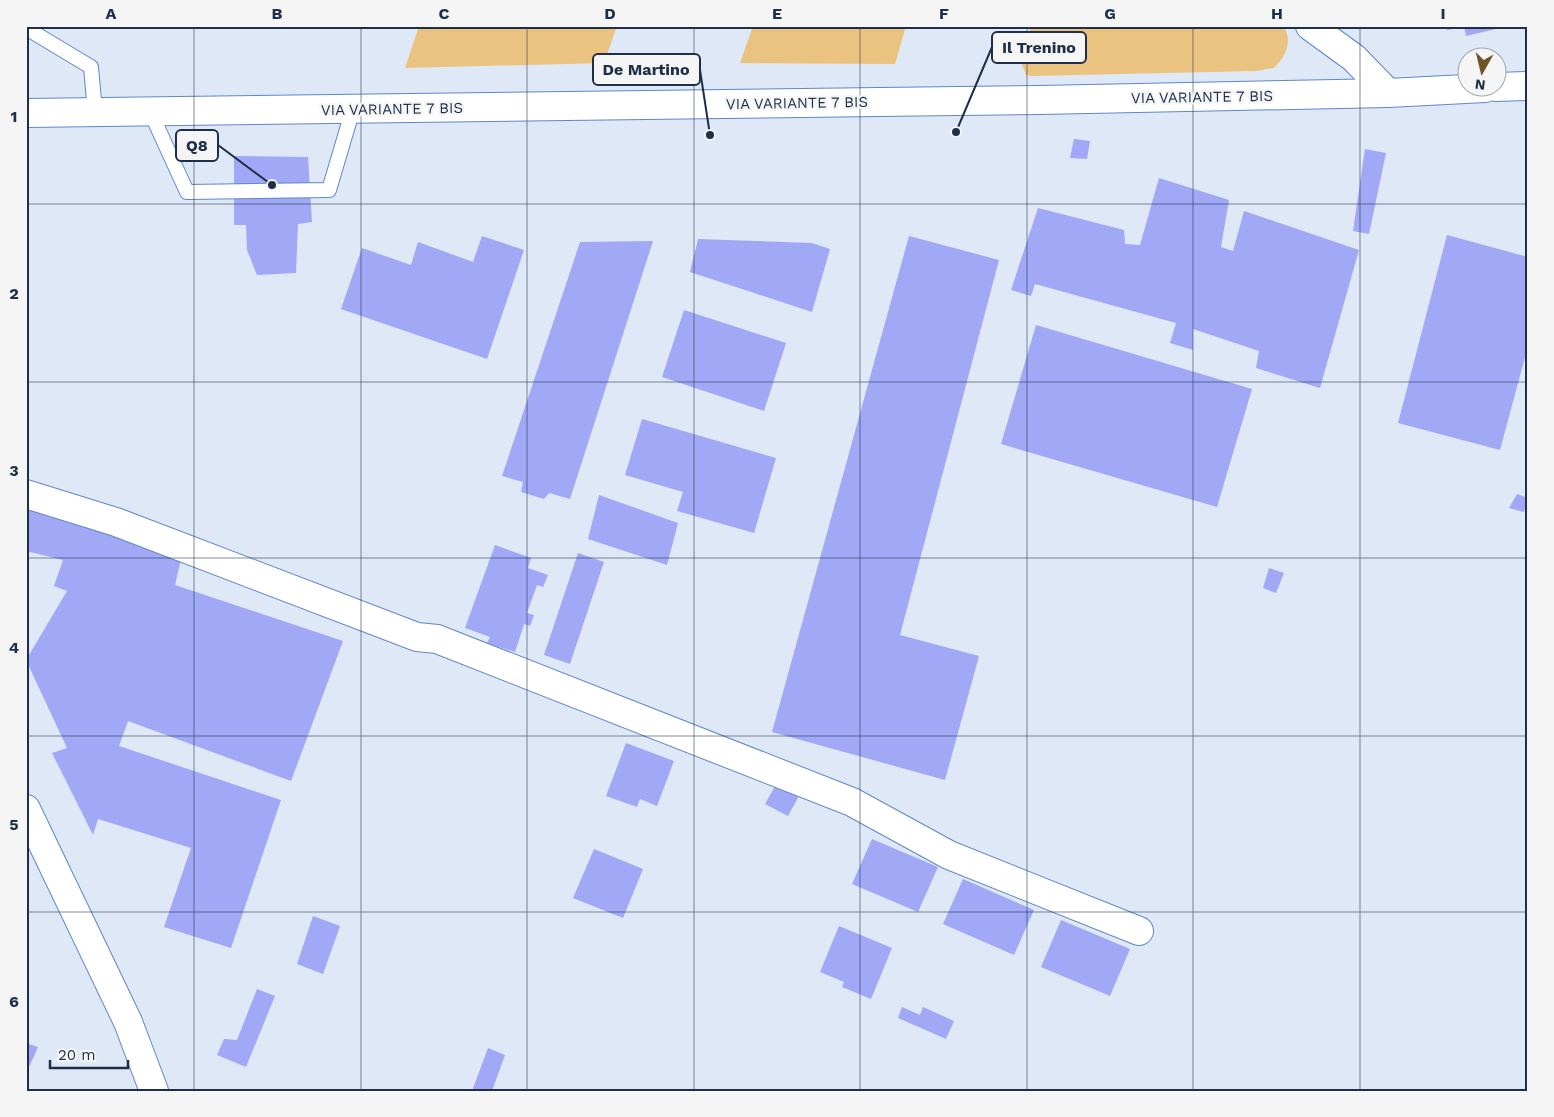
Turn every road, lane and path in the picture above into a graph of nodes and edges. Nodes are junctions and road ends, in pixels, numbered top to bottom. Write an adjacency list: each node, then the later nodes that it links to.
1 (1310, 26): 6 (street)
2 (26, 28): 9 (lane)
3 (1528, 86): 4 (street)
4 (1506, 87)
5 (1456, 89): 6 (street, VIA VARIANTE 7 BIS)
6 (1388, 93): 7 (street, VIA VARIANTE 7 BIS)
7 (353, 109): 8 (street, VIA VARIANTE 7 BIS); 8 (lane)
8 (150, 111): 9 (street, VIA VARIANTE 7 BIS)
9 (95, 112): 10 (street, VIA VARIANTE 7 BIS)
10 (26, 113)
11 (26, 494): 13 (street)
12 (26, 809): 14 (street)
13 (1139, 931)
14 (154, 1091)

